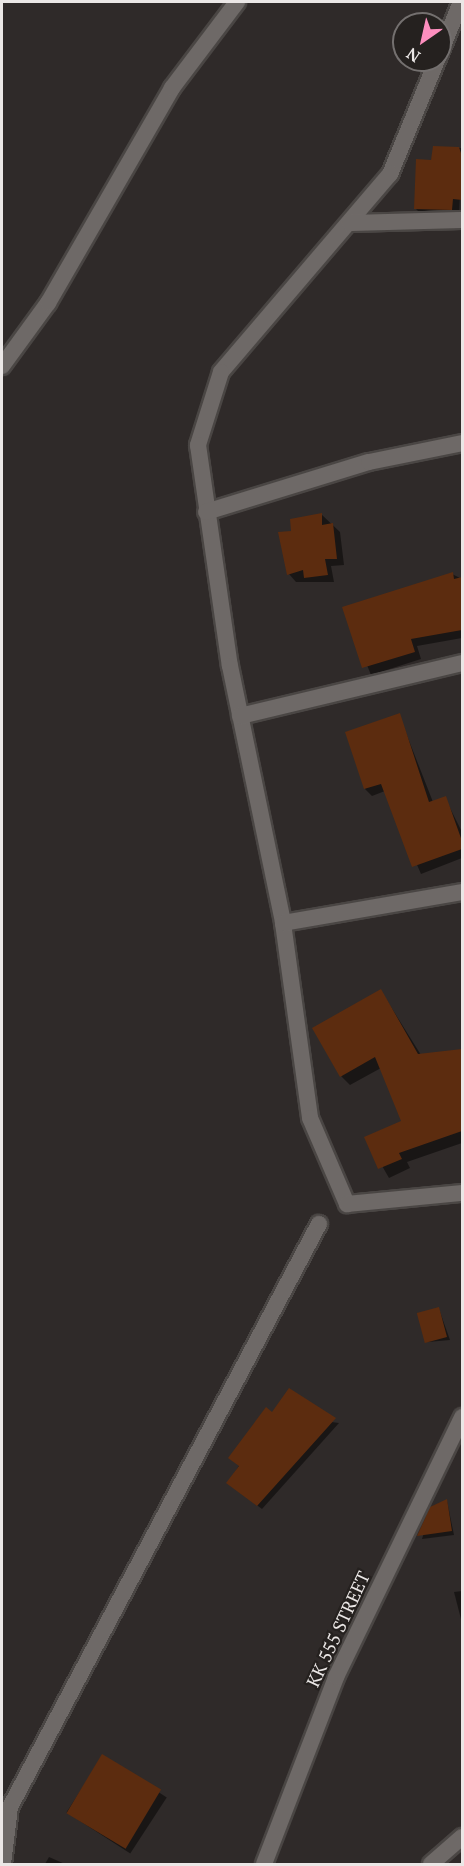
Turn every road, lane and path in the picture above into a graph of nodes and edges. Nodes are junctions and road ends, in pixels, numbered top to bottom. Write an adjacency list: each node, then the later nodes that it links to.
1 (237, 2): 5 (street)
2 (461, 2): 4 (street)
3 (462, 220): 4 (street)
4 (350, 223): 7 (street)
5 (2, 366)
6 (462, 443): 7 (street)
7 (206, 512): 9 (street)
8 (462, 663): 9 (street)
9 (240, 716): 11 (street)
10 (462, 892): 11 (street)
11 (283, 923): 12 (street)
12 (462, 1193)
13 (319, 1224): 16 (street)
14 (462, 1417): 17 (street, KK 555 STREET)
15 (462, 1837): 18 (street)
16 (3, 1864)
17 (264, 1864)
18 (431, 1864)

